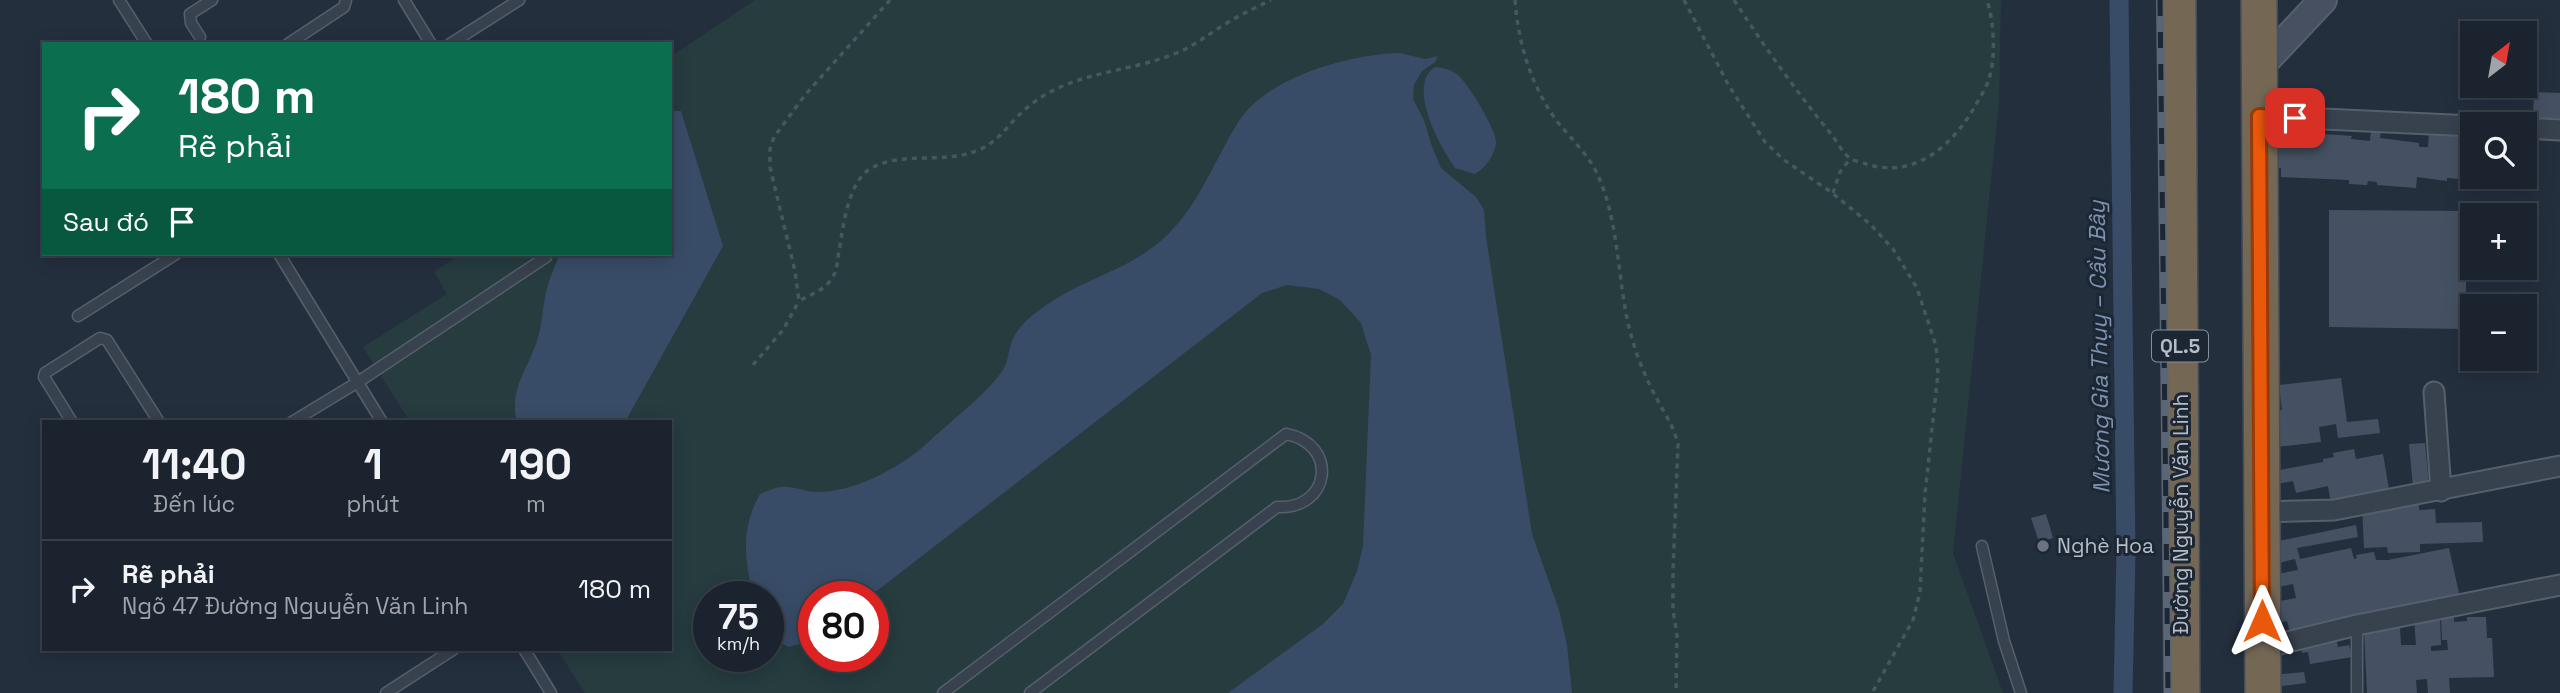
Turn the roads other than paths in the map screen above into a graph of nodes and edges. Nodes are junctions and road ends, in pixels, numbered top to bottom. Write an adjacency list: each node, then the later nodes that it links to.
1 (119, 0): 10 (lane)
2 (212, 0): 9 (lane)
3 (346, 0): 11 (lane)
4 (404, 0): 12 (lane)
5 (519, 0): 13 (lane)
6 (2178, 0): 43 (highway, Đường Nguyễn Văn Linh / QL.5)
7 (2259, 0): 14 (highway)
8 (2323, 0): 14 (main road)
9 (200, 37)
10 (146, 42)
11 (291, 42)
12 (430, 42)
13 (453, 42)
14 (2259, 68): 15 (highway)
15 (2259, 116): 16 (street); 31 (highway)
16 (2460, 125)
17 (2537, 129): 18 (street)
18 (2560, 130)
19 (173, 256): 22 (lane)
20 (280, 256): 23 (lane)
21 (546, 256): 23 (lane)
22 (78, 316)
23 (358, 382): 27 (lane); 28 (lane)
24 (2434, 392): 30 (street)
25 (71, 420): 26 (lane)
26 (158, 420)
27 (295, 420)
28 (381, 420)
29 (2560, 466): 30 (street)
30 (2441, 491): 31 (street)
31 (2262, 512): 35 (highway)
32 (1982, 546): 42 (lane)
33 (2560, 585): 34 (street)
34 (2357, 625): 35 (street); 45 (lane)
35 (2263, 648): 44 (highway)
36 (451, 651): 38 (lane)
37 (525, 651): 39 (lane)
38 (386, 693)
39 (551, 693)
40 (943, 693): 41 (lane)
41 (1030, 693)
42 (2021, 693)
43 (2182, 693)
44 (2263, 693)
45 (2357, 693)

